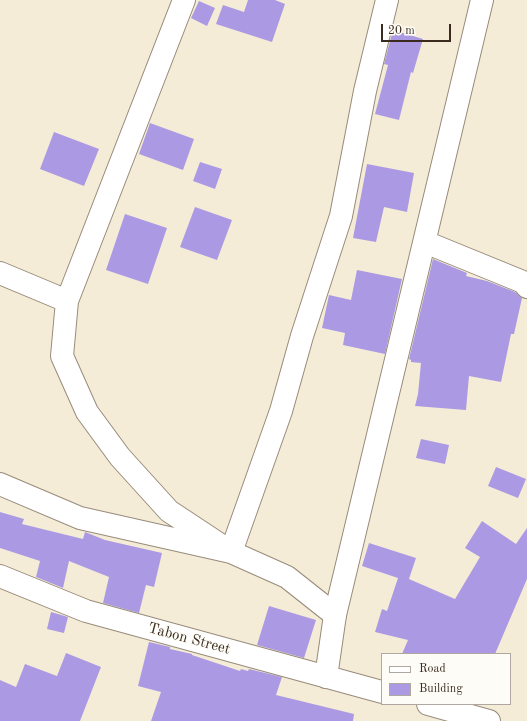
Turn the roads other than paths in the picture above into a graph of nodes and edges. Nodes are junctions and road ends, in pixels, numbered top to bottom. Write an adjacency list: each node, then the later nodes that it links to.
1 (184, 0): 7 (street)
2 (387, 0): 9 (street)
3 (482, 0): 4 (street)
4 (425, 242): 6 (street); 11 (street)
5 (0, 273): 7 (street)
6 (527, 287)
7 (67, 301): 9 (street)
8 (0, 484): 9 (street)
9 (231, 552): 11 (street)
10 (0, 576): 12 (street, Tabon Street)
11 (335, 615): 12 (street)
12 (326, 677): 13 (street, Tabon Street)
13 (381, 692)
14 (432, 705): 15 (street)
15 (490, 721)

